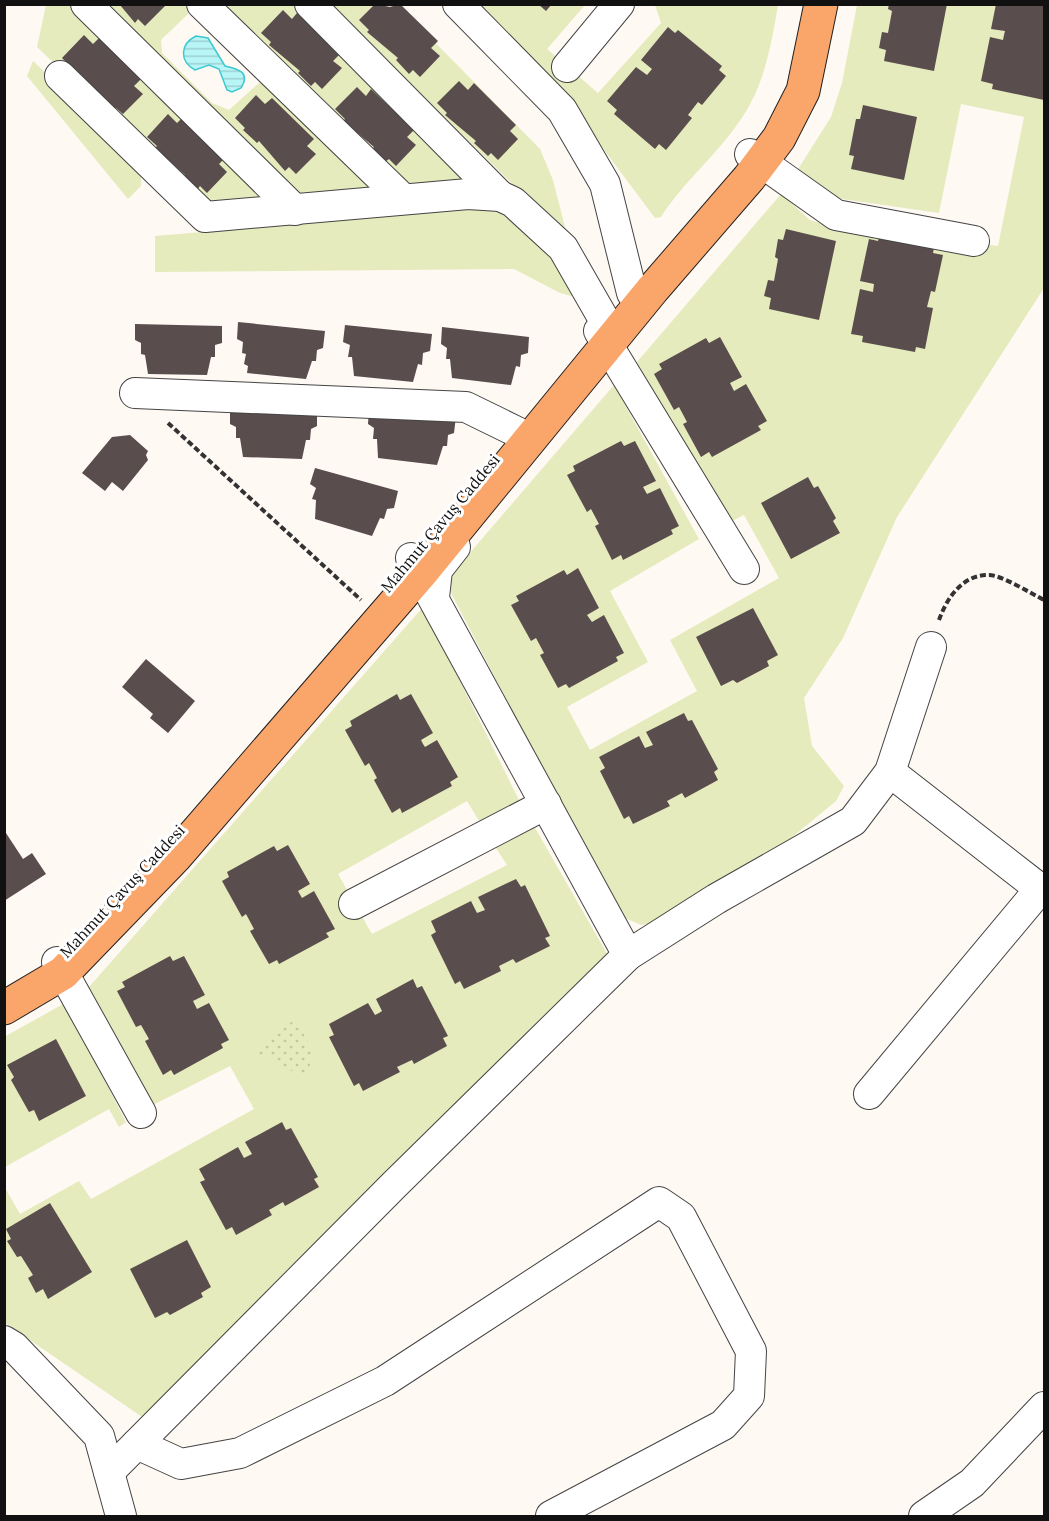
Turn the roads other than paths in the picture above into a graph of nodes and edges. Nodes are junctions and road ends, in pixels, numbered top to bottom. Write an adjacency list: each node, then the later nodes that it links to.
1 (86, 4): 14 (street)
2 (202, 4): 13 (street)
3 (310, 4): 12 (street)
4 (459, 4): 16 (street)
5 (619, 4): 9 (street)
6 (805, 4): 11 (main road, Mahmut Çavuş Caddesi)
7 (822, 4): 11 (main road)
8 (836, 4): 11 (street)
9 (567, 68)
10 (60, 76): 14 (street)
11 (761, 162): 15 (street); 16 (main road, Mahmut Çavuş Caddesi); 17 (main road)
12 (500, 196): 13 (street); 17 (street)
13 (402, 198): 14 (street)
14 (295, 210)
15 (974, 241)
16 (632, 293): 17 (main road, Mahmut Çavuş Caddesi)
17 (607, 339): 19 (main road, Mahmut Çavuş Caddesi); 20 (street); 21 (main road)
18 (135, 393): 19 (street)
19 (517, 432): 21 (main road, Mahmut Çavuş Caddesi)
20 (744, 569)
21 (421, 576): 24 (street); 28 (main road); 28 (main road, Mahmut Çavuş Caddesi)
22 (931, 647): 23 (street)
23 (890, 772): 25 (street); 27 (street)
24 (546, 804): 26 (street); 27 (street)
25 (1042, 890): 31 (street)
26 (354, 904)
27 (628, 955): 35 (street)
28 (60, 967): 29 (main road, Mahmut Çavuş Caddesi); 30 (main road); 32 (street)
29 (4, 994)
30 (4, 1008)
31 (869, 1094)
32 (141, 1113)
33 (4, 1341): 36 (street)
34 (1044, 1407): 39 (street)
35 (137, 1444): 36 (street); 38 (street)
36 (109, 1472): 37 (street)
37 (121, 1516)
38 (551, 1516)
39 (924, 1516)

